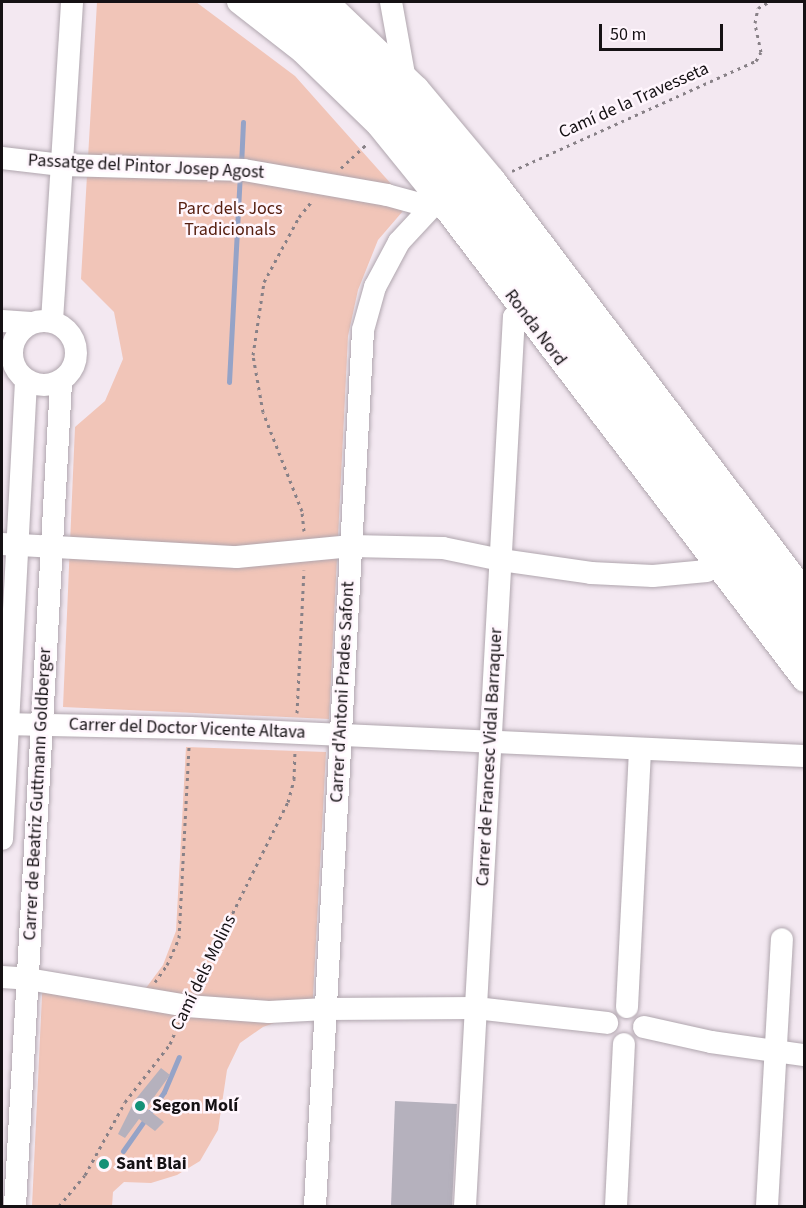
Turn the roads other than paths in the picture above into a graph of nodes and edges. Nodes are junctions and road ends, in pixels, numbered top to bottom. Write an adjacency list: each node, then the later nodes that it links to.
1 (72, 2): 9 (street)
2 (238, 2): 10 (street, Ronda Nord)
3 (267, 2): 23 (main road, Ronda Nord)
4 (302, 2): 22 (main road)
5 (328, 2): 7 (street)
6 (391, 2): 7 (street)
7 (404, 74): 21 (street)
8 (2, 158): 9 (street, Passatge del Pintor Josep Agost)
9 (62, 165): 10 (street, Passatge del Pintor Josep Agost); 13 (street)
10 (434, 204): 11 (street, Ronda Nord); 18 (street, Carrer d'Antoni Prades Safont)
11 (521, 310): 19 (street, Carrer de Francesc Vidal Barraquer); 24 (street, Ronda Nord)
12 (2, 321): 13 (street)
13 (41, 322): 14 (street); 15 (street)
14 (17, 380): 15 (street); 16 (street, Carrer de Beatriz Guttmann Goldberger)
15 (61, 382): 17 (street, Carrer de Beatriz Guttmann Goldberger)
16 (10, 544): 17 (street); 25 (street, Carrer de Beatriz Guttmann Goldberger)
17 (52, 545): 18 (street); 26 (street, Carrer de Beatriz Guttmann Goldberger)
18 (351, 546): 19 (street); 27 (street, Carrer d'Antoni Prades Safont)
19 (501, 560): 20 (street); 28 (street, Carrer de Francesc Vidal Barraquer)
20 (707, 571)
21 (804, 589)
22 (804, 615)
23 (804, 652)
24 (804, 681)
25 (5, 723): 26 (street, Carrer del Doctor Vicente Altava); 31 (street, Carrer de Beatriz Guttmann Goldberger)
26 (42, 723): 27 (street, Carrer del Doctor Vicente Altava); 34 (street, Carrer de Beatriz Guttmann Goldberger)
27 (341, 735): 28 (street, Carrer del Doctor Vicente Altava); 37 (street, Carrer d'Antoni Prades Safont)
28 (492, 742): 29 (street, Carrer del Doctor Vicente Altava); 36 (street, Carrer de Francesc Vidal Barraquer)
29 (640, 749): 30 (street, Carrer del Doctor Vicente Altava); 35 (street)
30 (804, 756)
31 (2, 839)
32 (782, 939): 41 (street)
33 (2, 977): 34 (street)
34 (28, 979): 37 (street); 43 (street, Carrer de Beatriz Guttmann Goldberger)
35 (627, 1007): 38 (street); 39 (street)
36 (476, 1008): 37 (street); 38 (street); 45 (street, Carrer de Francesc Vidal Barraquer)
37 (326, 1009): 44 (street, Carrer d'Antoni Prades Safont)
38 (607, 1023): 40 (street)
39 (644, 1027): 40 (street); 41 (street)
40 (624, 1044): 46 (street)
41 (776, 1052): 42 (street); 47 (street)
42 (804, 1055)
43 (15, 1206)
44 (315, 1206)
45 (465, 1206)
46 (616, 1206)
47 (767, 1206)

